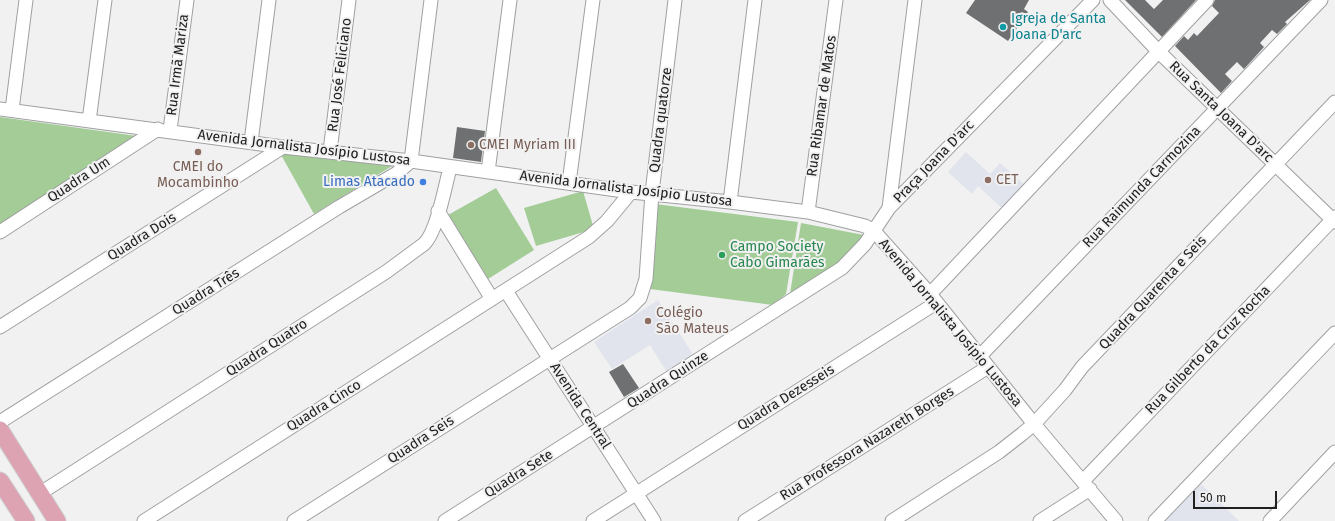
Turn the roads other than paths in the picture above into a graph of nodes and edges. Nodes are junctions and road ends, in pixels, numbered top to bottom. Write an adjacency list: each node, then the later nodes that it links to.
1 (26, 0): 20 (street)
2 (105, 0): 21 (street)
3 (187, 0): 22 (street, Rua Irmã Mariza)
4 (269, 0): 23 (street)
5 (349, 0): 25 (street, Rua José Feliciano)
6 (431, 0): 26 (street)
7 (510, 0): 29 (street)
8 (593, 0): 30 (street)
9 (676, 0): 32 (street, Quadra quatorze)
10 (755, 0): 33 (street)
11 (836, 0): 36 (street, Rua Ribamar de Matos)
12 (915, 0): 34 (street, Praça Joana D'arc)
13 (1093, 0): 34 (street, Praça Joana D'arc)
14 (1110, 0): 17 (street, Rua Santa Joana D'arc)
15 (1207, 0): 17 (street, Quadra Dezesseis)
16 (1321, 0): 19 (street, Rua Raimunda Carmozina)
17 (1158, 51): 19 (street, Rua Santa Joana D'arc); 42 (street, Quadra Dezesseis)
18 (1335, 102): 27 (street)
19 (1217, 108): 27 (street, Rua Santa Joana D'arc); 46 (street, Rua Raimunda Carmozina)
20 (6, 110): 21 (street, Avenida Jornalista Josípio Lustosa)
21 (89, 121): 22 (street, Avenida Jornalista Josípio Lustosa)
22 (164, 129): 23 (street, Avenida Jornalista Josípio Lustosa); 39 (street, Quadra Um)
23 (251, 142): 24 (street, Avenida Jornalista Josípio Lustosa)
24 (283, 147): 25 (street, Avenida Jornalista Josípio Lustosa); 43 (street, Quadra Dois)
25 (330, 151): 26 (street, Avenida Jornalista Josípio Lustosa)
26 (411, 161): 28 (street, Avenida Jornalista Josípio Lustosa); 47 (street, Quadra Três)
27 (1274, 164): 37 (street, Rua Santa Joana D'arc); 48 (street, Quadra Quarenta e Seis)
28 (450, 168): 29 (street, Avenida Jornalista Josípio Lustosa); 35 (street, Quadra Quatro)
29 (488, 172): 30 (street, Avenida Jornalista Josípio Lustosa)
30 (569, 183): 31 (street, Avenida Jornalista Josípio Lustosa)
31 (631, 192): 32 (street, Avenida Jornalista Josípio Lustosa); 40 (street)
32 (652, 193): 33 (street, Avenida Jornalista Josípio Lustosa); 45 (street, Quadra quatorze)
33 (730, 202): 36 (street, Avenida Jornalista Josípio Lustosa)
34 (889, 208): 38 (street, Quadra Quinze)
35 (438, 211): 41 (street); 54 (street, Quadra Quatro)
36 (808, 212): 38 (street, Avenida Jornalista Josípio Lustosa)
37 (1334, 220): 53 (street, Rua Gilberto da Cruz Rocha)
38 (874, 231): 42 (street, Avenida Jornalista Josípio Lustosa); 49 (street, Quadra Quinze)
39 (0, 232)
40 (506, 291): 41 (street, Quadra Cinco); 45 (street, Avenida Central)
41 (492, 299): 59 (street, Quadra Cinco)
42 (933, 299): 46 (street, Avenida Jornalista Josípio Lustosa); 55 (street, Quadra Dezesseis)
43 (0, 327)
44 (1335, 333): 68 (street)
45 (548, 358): 49 (street, Avenida Central); 60 (street, Quadra Seis)
46 (984, 362): 48 (street, Avenida Jornalista Josípio Lustosa); 64 (street, Rua Professora Nazareth Borges)
47 (0, 422)
48 (1034, 424): 53 (street, Avenida Jornalista Josípio Lustosa); 65 (street, Quadra Quarenta e Seis)
49 (594, 427): 55 (street, Avenida Central); 61 (street, Quadra Sete)
50 (0, 430): 54 (main road)
51 (1335, 452): 69 (street)
52 (0, 481): 57 (main road)
53 (1086, 485): 56 (street, Rua Gilberto da Cruz Rocha); 67 (street, Avenida Jornalista Josípio Lustosa)
54 (39, 494): 58 (main road)
55 (636, 494): 62 (street, Quadra Dezesseis); 63 (street, Avenida Central)
56 (1056, 517): 66 (street, Rua Gilberto da Cruz Rocha)
57 (26, 521)
58 (57, 521)
59 (144, 521)
60 (294, 521)
61 (445, 521)
62 (593, 521)
63 (654, 521)
64 (746, 521)
65 (892, 521)
66 (1040, 521)
67 (1116, 521)
68 (1155, 521)
69 (1270, 521)

